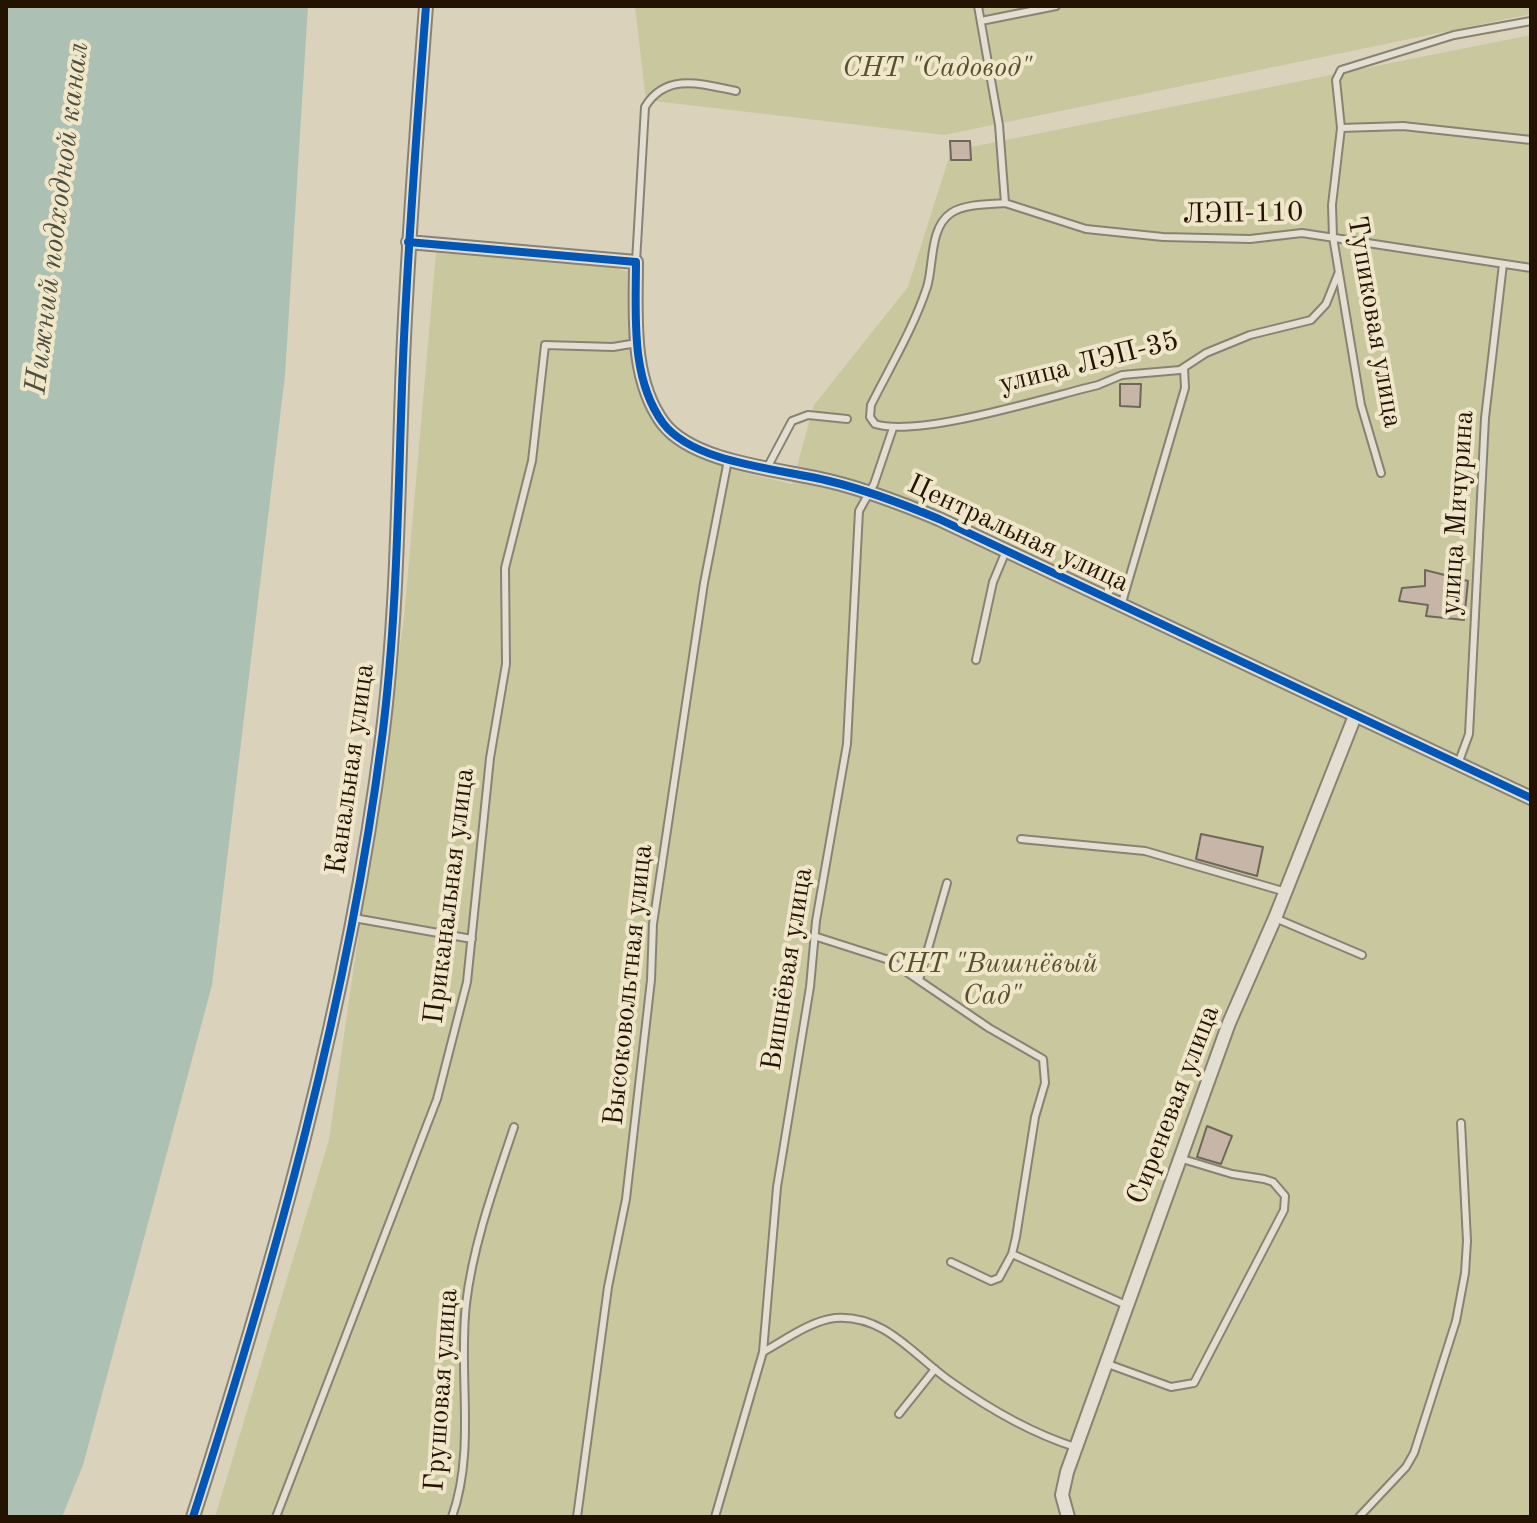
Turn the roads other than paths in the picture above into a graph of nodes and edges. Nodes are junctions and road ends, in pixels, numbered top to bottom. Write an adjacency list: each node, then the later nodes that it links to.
1 (426, 6): 11 (street, Канальная улица)
2 (978, 6): 4 (lane)
3 (1056, 6): 4 (lane)
4 (981, 21): 9 (lane)
5 (1531, 21): 7 (lane, Тупиковая улица)
6 (736, 91): 12 (lane)
7 (1341, 128): 8 (lane); 10 (lane, Тупиковая улица)
8 (1531, 140)
9 (1005, 203): 10 (lane, ЛЭП-110); 19 (lane)
10 (1333, 237): 13 (lane, ЛЭП-110); 15 (lane, Тупиковая улица)
11 (408, 242): 12 (street); 33 (street, Канальная улица)
12 (636, 262): 16 (street, Центральная улица)
13 (1503, 264): 14 (lane, ЛЭП-110); 28 (lane, улица Мичурина)
14 (1531, 268)
15 (1338, 274): 17 (lane, улица ЛЭП-35); 22 (lane, Тупиковая улица)
16 (637, 343): 20 (street, Центральная улица); 36 (lane, Приканальная улица)
17 (1184, 368): 19 (lane, улица ЛЭП-35); 25 (lane)
18 (847, 419): 21 (lane)
19 (893, 428): 23 (lane, Вишнёвая улица)
20 (728, 459): 21 (street, Центральная улица); 53 (lane, Высоковольтная улица)
21 (767, 468): 23 (street, Центральная улица)
22 (1381, 473)
23 (869, 492): 24 (street, Центральная улица); 35 (lane, Вишнёвая улица)
24 (1006, 551): 25 (street, Центральная улица); 26 (lane)
25 (1121, 606): 27 (street, Центральная улица)
26 (976, 660)
27 (1355, 716): 28 (street, Центральная улица); 32 (street, Сиреневая улица)
28 (1458, 764): 29 (street, Центральная улица)
29 (1531, 798)
30 (1021, 839): 32 (lane)
31 (947, 883): 38 (lane)
32 (1286, 892): 34 (street, Сиреневая улица)
33 (351, 917): 36 (lane); 50 (street, Канальная улица)
34 (1275, 918): 37 (lane); 41 (street, Сиреневая улица)
35 (814, 936): 38 (lane); 45 (lane, Вишнёвая улица)
36 (472, 939): 51 (lane, Приканальная улица)
37 (1362, 955)
38 (919, 980): 42 (lane)
39 (1461, 1123): 56 (lane)
40 (514, 1127): 52 (lane, Грушовая улица)
41 (1178, 1158): 44 (street, Сиреневая улица); 46 (lane)
42 (1012, 1254): 43 (lane); 44 (lane)
43 (951, 1262)
44 (1126, 1305): 46 (street, Сиреневая улица)
45 (763, 1352): 47 (lane); 54 (lane, Вишнёвая улица)
46 (1105, 1363): 49 (street, Сиреневая улица)
47 (935, 1369): 48 (lane); 49 (lane)
48 (899, 1414)
49 (1075, 1447): 55 (street, Сиреневая улица)
50 (193, 1517)
51 (276, 1517)
52 (452, 1517)
53 (577, 1517)
54 (715, 1517)
55 (1068, 1517)
56 (1359, 1517)

